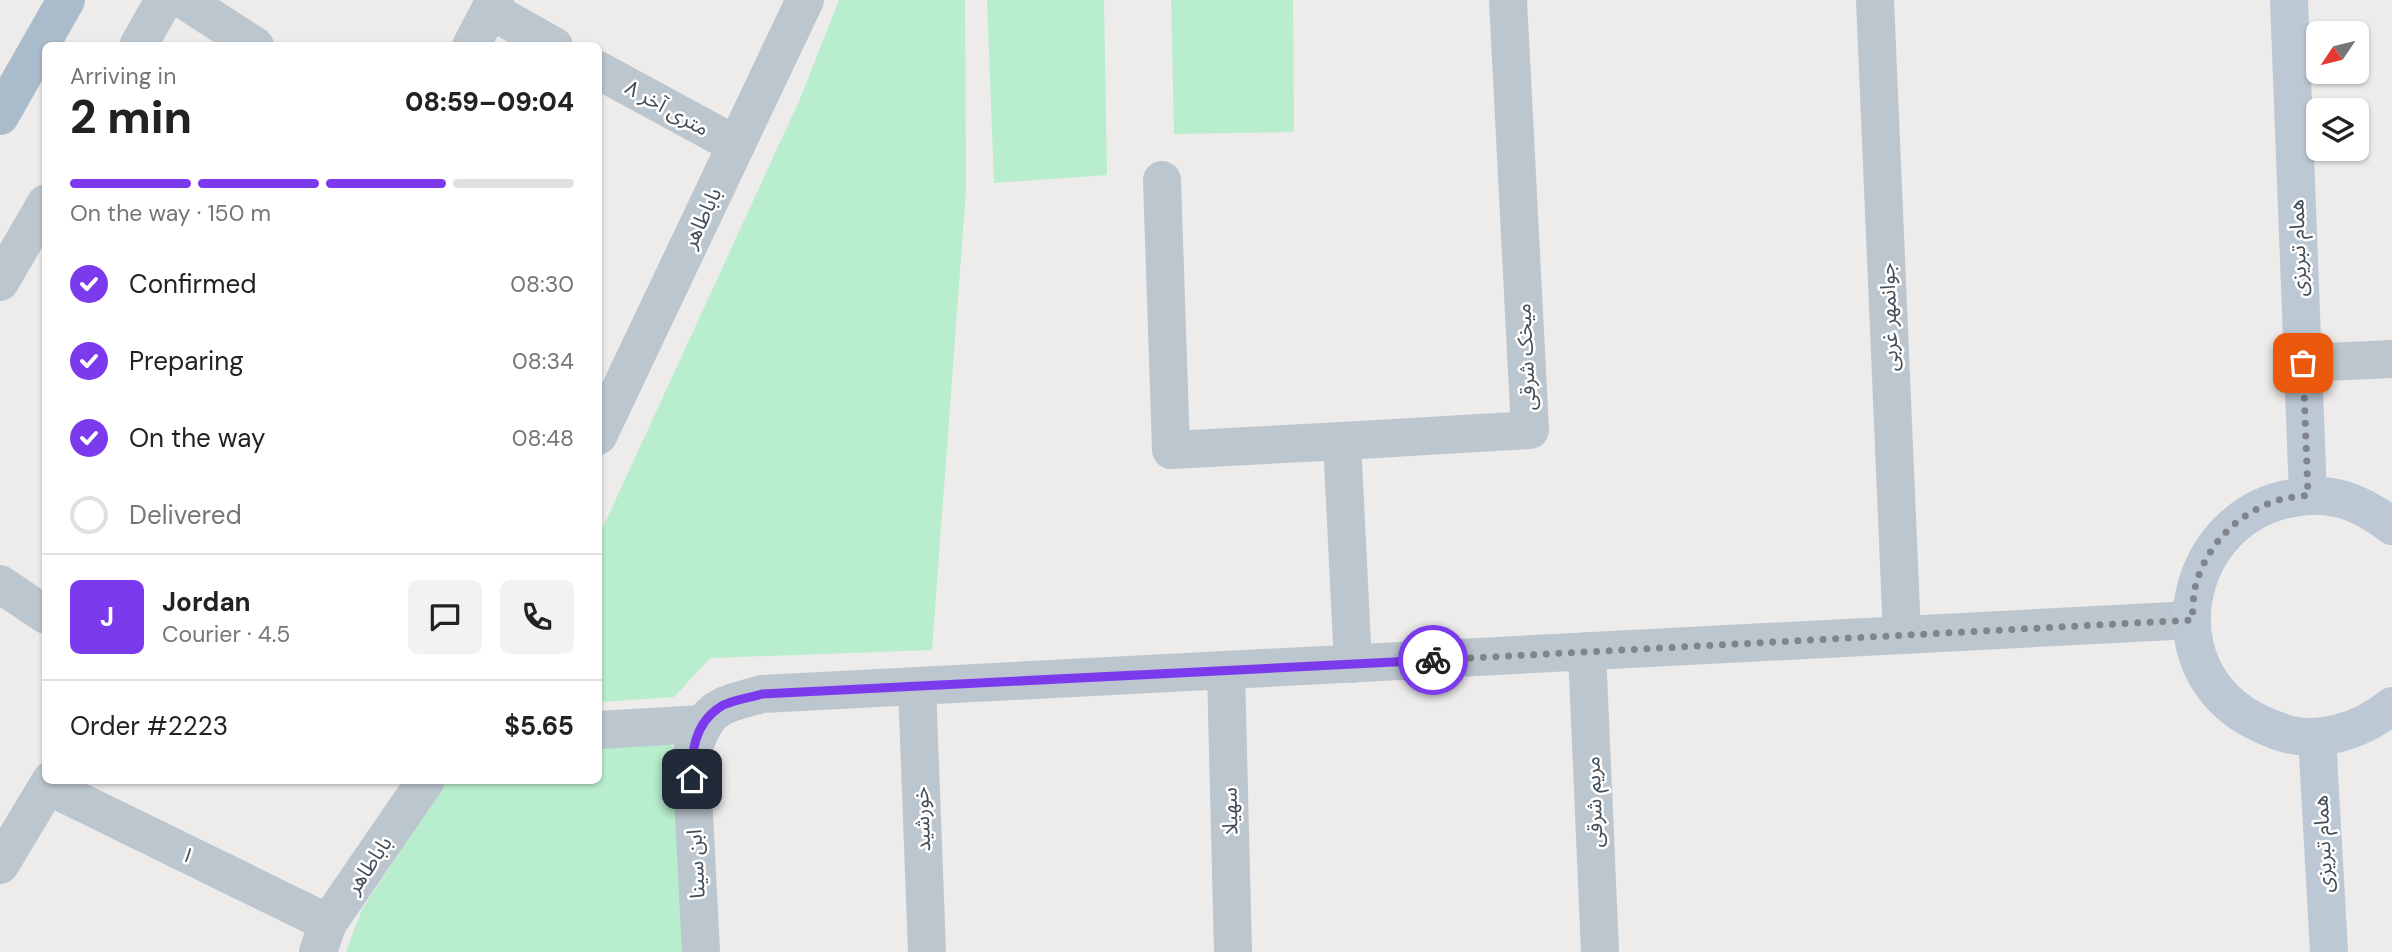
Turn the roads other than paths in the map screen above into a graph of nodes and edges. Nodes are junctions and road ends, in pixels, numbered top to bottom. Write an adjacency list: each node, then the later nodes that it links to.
1 (66, 0): 10 (main road)
2 (164, 0): 11 (street)
3 (184, 0): 12 (street)
4 (805, 0): 17 (street, باباطاهر)
5 (1508, 0): 25 (street, میخک شرقی)
6 (1875, 0): 31 (street, جوانمهر غربی)
7 (2289, 0): 23 (main road, همام تبریزی)
8 (493, 5): 13 (street); 14 (street)
9 (42, 42): 16 (main road)
10 (42, 42)
11 (140, 42)
12 (249, 42)
13 (473, 42)
14 (548, 42)
15 (602, 72): 17 (street, ۸ متری آخر)
16 (0, 116)
17 (736, 145): 24 (street, باباطاهر)
18 (1162, 180): 25 (street)
19 (42, 219): 20 (street)
20 (33, 252): 21 (street)
21 (0, 282)
22 (2392, 359): 23 (street)
23 (2303, 363): 26 (main road, همام تبریزی)
24 (602, 422)
25 (1342, 441): 33 (street)
26 (2308, 495): 27 (main road); 30 (main road)
27 (2392, 526)
28 (0, 584): 29 (street)
29 (42, 612)
30 (2192, 620): 31 (street); 39 (main road)
31 (1902, 635): 32 (street)
32 (1587, 652): 33 (street); 48 (street, مریم شرقی)
33 (1353, 664): 34 (street)
34 (1226, 671): 35 (street); 47 (street, سهیلا)
35 (917, 686): 37 (street); 46 (street, خورشید)
36 (2392, 706): 39 (main road)
37 (702, 724): 38 (street); 45 (street, ابن سینا)
38 (602, 730)
39 (2317, 737): 49 (main road, همام تبریزی)
40 (49, 784): 43 (street)
41 (52, 784): 44 (street, ۱)
42 (423, 784): 44 (street, باباطاهر)
43 (0, 865)
44 (323, 938)
45 (701, 952)
46 (927, 952)
47 (1233, 952)
48 (1600, 952)
49 (2329, 952)

